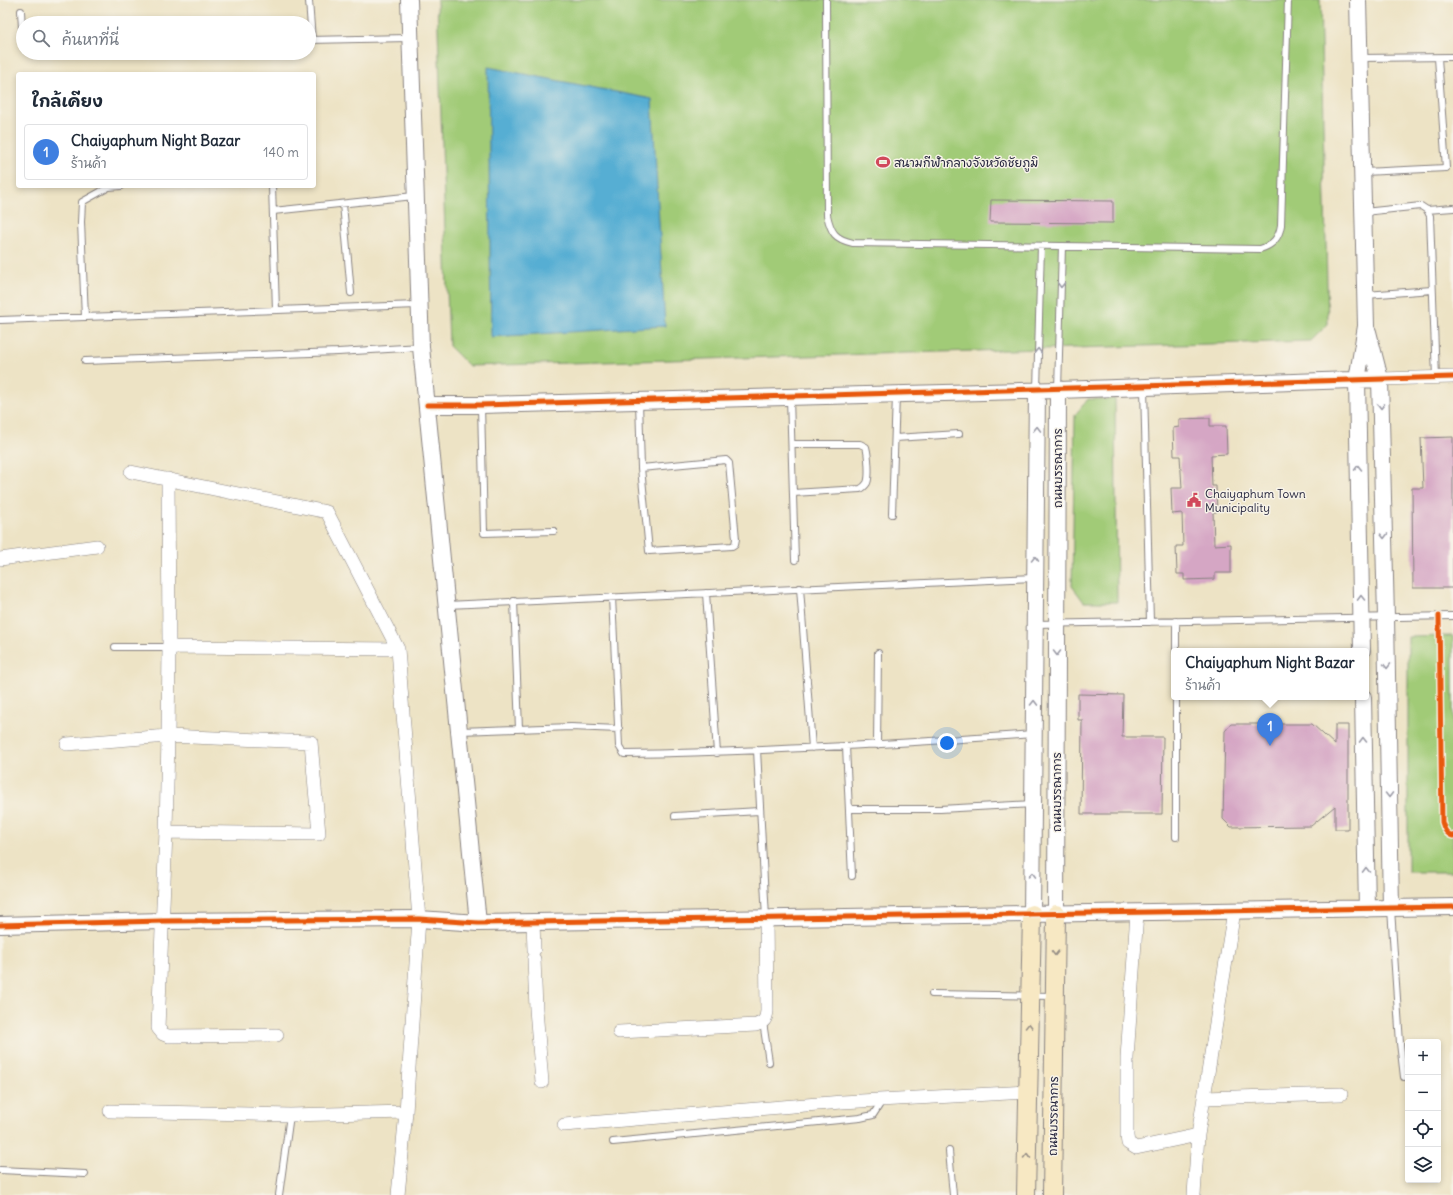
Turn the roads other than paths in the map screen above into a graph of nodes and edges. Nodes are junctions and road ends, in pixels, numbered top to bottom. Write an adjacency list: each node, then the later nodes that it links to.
1 (409, 0): 9 (street)
2 (826, 0): 23 (lane)
3 (1288, 0): 24 (lane)
4 (1358, 0): 12 (street)
5 (309, 1): 8 (lane)
6 (21, 11): 7 (lane)
7 (21, 16)
8 (309, 16)
9 (411, 38): 10 (lane); 17 (street)
10 (316, 40)
11 (1453, 57): 13 (lane)
12 (1360, 58): 13 (lane); 14 (street)
13 (1438, 58): 14 (lane)
14 (1362, 172): 22 (street)
15 (107, 188): 30 (lane)
16 (272, 188): 21 (lane)
17 (416, 196): 18 (lane); 28 (street)
18 (344, 204): 21 (lane); 26 (lane)
19 (1453, 208): 20 (lane)
20 (1427, 210): 22 (lane); 25 (lane)
21 (273, 211): 29 (lane)
22 (1364, 212): 27 (street)
23 (1041, 246): 24 (lane); 40 (lane, one-way to 23)
24 (1062, 246): 41 (lane, one-way to 41)
25 (1432, 290): 27 (lane); 36 (lane)
26 (350, 293)
27 (1366, 295): 32 (street)
28 (420, 305): 29 (lane); 33 (street)
29 (276, 310): 30 (lane)
30 (85, 317): 31 (lane)
31 (0, 320)
32 (1366, 326): 37 (street); 38 (street)
33 (421, 347): 34 (lane); 45 (street)
34 (85, 361)
35 (1453, 377): 36 (street)
36 (1436, 378): 37 (street)
37 (1380, 379): 38 (street); 66 (street, one-way to 66)
38 (1357, 380): 39 (street); 67 (street, one-way to 38)
39 (1144, 387): 41 (street); 69 (lane)
40 (1037, 390): 41 (street); 42 (street); 59 (street, ถนนบรรณาการ, one-way to 40)
41 (1058, 390): 71 (street, ถนนบรรณาการ)
42 (896, 394): 43 (street); 48 (lane)
43 (790, 397): 44 (street); 49 (lane)
44 (639, 401): 46 (street); 50 (lane)
45 (427, 405): 46 (street); 64 (street)
46 (481, 405): 55 (lane)
47 (959, 434): 48 (lane)
48 (895, 438): 54 (lane)
49 (792, 444): 53 (lane); 53 (lane)
50 (641, 468): 50 (lane)
51 (131, 472): 52 (street)
52 (168, 479): 73 (street); 76 (street)
53 (793, 493): 58 (lane)
54 (892, 514)
55 (554, 531)
56 (97, 546): 57 (street)
57 (0, 559)
58 (795, 560)
59 (1035, 578): 60 (lane); 70 (street, ถนนบรรณาการ)
60 (800, 588): 61 (lane); 88 (lane)
61 (706, 593): 62 (lane); 90 (lane)
62 (612, 597): 63 (lane); 81 (lane)
63 (514, 602): 64 (lane); 80 (lane)
64 (447, 605): 82 (street)
65 (1453, 616): 66 (lane)
66 (1386, 617): 67 (lane); 99 (street, one-way to 99)
67 (1361, 618): 68 (lane); 75 (street)
68 (1176, 621): 69 (lane); 74 (lane)
69 (1150, 622): 71 (lane)
70 (1035, 624): 71 (lane); 83 (street, ถนนบรรณาการ, one-way to 70)
71 (1057, 624): 104 (street, ถนนบรรณาการ, one-way to 104)
72 (115, 647): 73 (lane)
73 (169, 647): 76 (street); 84 (street)
74 (1176, 648)
75 (1362, 648)
76 (398, 649): 106 (street)
77 (878, 653): 86 (lane)
78 (1176, 700): 96 (lane)
79 (1363, 700): 100 (street, one-way to 79)
80 (519, 729): 81 (lane); 82 (lane)
81 (619, 729): 90 (lane)
82 (459, 732): 109 (street)
83 (1034, 734): 86 (lane); 91 (street, ถนนบรรณาการ)
84 (168, 736): 85 (street); 95 (street); 95 (street)
85 (67, 744)
86 (877, 745): 87 (lane)
87 (846, 746): 88 (lane); 92 (lane)
88 (812, 748): 89 (lane)
89 (757, 750): 90 (lane); 93 (lane)
90 (717, 753)
91 (1033, 804): 92 (lane); 103 (street, ถนนบรรณาการ, one-way to 91)
92 (849, 809): 97 (lane)
93 (759, 811): 94 (lane); 105 (lane)
94 (675, 816)
95 (166, 832): 107 (street)
96 (1176, 837)
97 (852, 876)
98 (1453, 907): 99 (street)
99 (1391, 908): 100 (street); 118 (lane)
100 (1366, 909): 101 (street)
101 (1234, 911): 102 (street); 122 (street)
102 (1137, 913): 104 (street); 128 (street)
103 (1032, 914): 104 (street); 105 (street); 112 (main road, ถนนบรรณาการ)
104 (1056, 914): 113 (main road, ถนนบรรณาการ, one-way to 113)
105 (766, 918): 108 (street); 114 (street)
106 (419, 919): 107 (street); 109 (street); 125 (street)
107 (163, 921): 110 (street); 116 (street)
108 (533, 922): 109 (street); 119 (street)
109 (478, 923)
110 (0, 925)
111 (932, 994): 112 (lane)
112 (1030, 996): 113 (lane); 120 (main road, ถนนบรรณาการ, one-way to 112)
113 (1055, 996): 137 (main road, ถนนบรรณาการ)
114 (763, 1022): 115 (street); 117 (lane)
115 (619, 1032)
116 (277, 1035)
117 (769, 1062)
118 (1404, 1077)
119 (542, 1082)
120 (1028, 1092): 123 (street); 136 (main road, ถนนบรรณาการ, one-way to 120)
121 (1341, 1094): 122 (street)
122 (1204, 1098): 128 (street)
123 (883, 1100): 127 (street); 129 (lane)
124 (110, 1111): 126 (street)
125 (406, 1112): 126 (street); 134 (street)
126 (290, 1115): 133 (lane)
127 (564, 1125)
128 (1198, 1135): 138 (street)
129 (613, 1142)
130 (949, 1151): 135 (lane)
131 (0, 1170): 132 (lane)
132 (85, 1174)
133 (279, 1195)
134 (398, 1195)
135 (953, 1195)
136 (1026, 1195)
137 (1052, 1195)
138 (1194, 1195)

